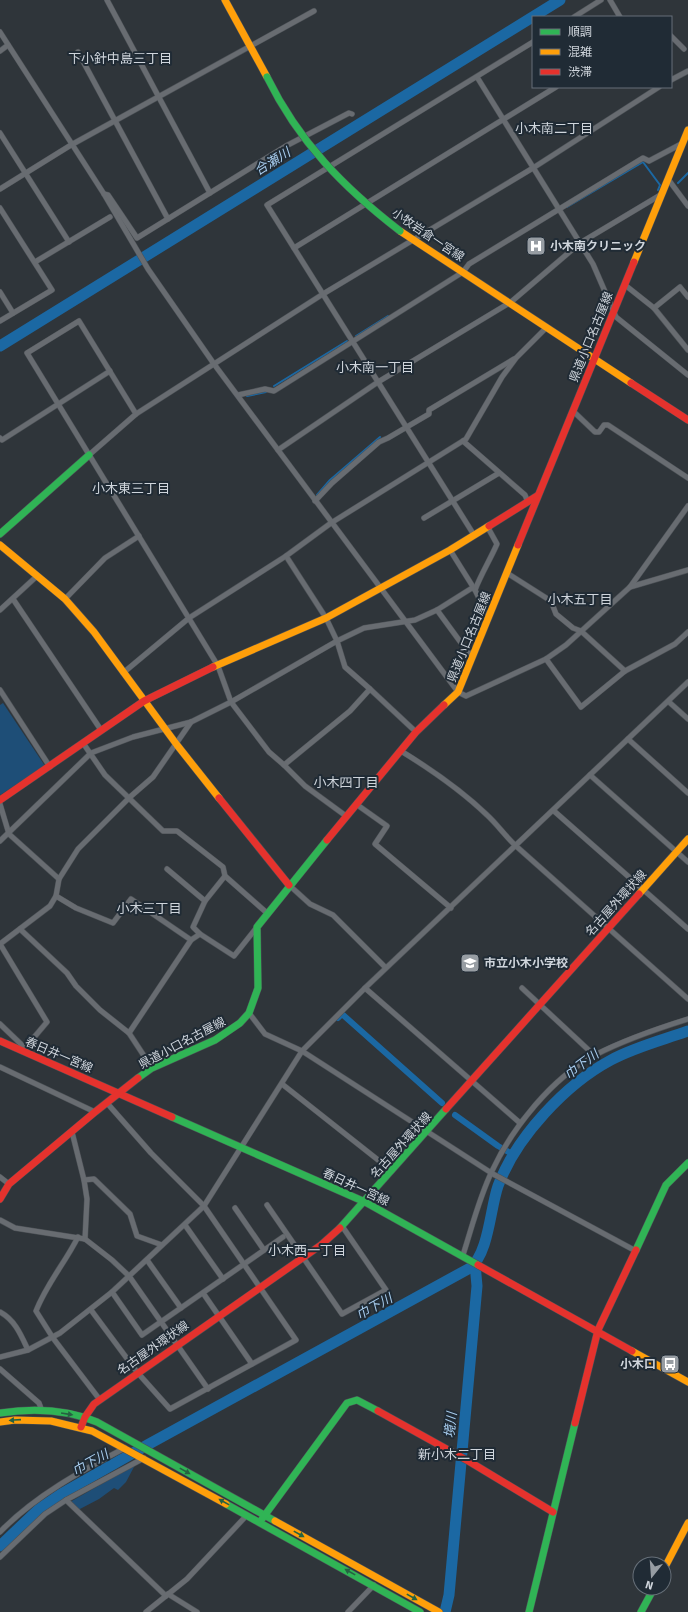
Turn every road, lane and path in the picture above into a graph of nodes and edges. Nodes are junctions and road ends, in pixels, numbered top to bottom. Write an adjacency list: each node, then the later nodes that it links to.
1 (107, 0): 21 (street)
2 (225, 0): 12 (main road, 小牧岩倉一宮線)
3 (601, 0): 6 (street)
4 (610, 0): 7 (street)
5 (314, 11): 12 (street)
6 (576, 16)
7 (619, 16)
8 (0, 32): 11 (street)
9 (672, 37): 13 (street)
10 (532, 43): 17 (street)
11 (8, 45): 14 (street); 28 (street)
12 (250, 47): 21 (street); 41 (main road, 小牧岩倉一宮線, bridge)
13 (684, 49)
14 (0, 51)
15 (78, 52): 24 (street)
16 (688, 71): 18 (street)
17 (477, 77): 23 (street); 44 (street)
18 (672, 79)
19 (554, 88): 23 (street)
20 (657, 88): 29 (street)
21 (158, 96): 24 (street); 33 (street)
22 (352, 114): 33 (street)
23 (503, 119): 29 (street); 44 (street)
24 (114, 120): 28 (street); 40 (street)
25 (688, 130): 27 (main road, 県道小口名古屋線)
26 (0, 133): 30 (street)
27 (683, 143): 31 (main road, 県道小口名古屋線); 38 (street)
28 (71, 145): 30 (street); 34 (street)
29 (533, 168): 38 (street); 41 (street)
30 (26, 174): 32 (street); 42 (street)
31 (668, 179): 35 (main road, 県道小口名古屋線); 36 (street)
32 (0, 189)
33 (210, 193): 40 (street)
34 (104, 194): 40 (street); 61 (street)
35 (662, 194): 43 (street); 47 (main road, 県道小口名古屋線)
36 (688, 206)
37 (0, 208): 45 (street)
38 (559, 209): 43 (street); 46 (street)
39 (110, 217): 42 (street)
40 (168, 219)
41 (413, 240): 46 (main road, 小牧岩倉一宮線); 49 (street)
42 (69, 242): 45 (street)
43 (580, 243): 51 (street); 53 (street)
44 (294, 248): 49 (street)
45 (35, 262): 54 (street)
46 (463, 272): 51 (main road, 小牧岩倉一宮線); 57 (street)
47 (625, 286): 52 (street); 53 (main road, 県道小口名古屋線)
48 (0, 292): 54 (street)
49 (323, 294): 57 (street); 61 (street)
50 (688, 297): 52 (street)
51 (511, 302): 56 (main road, 小牧岩倉一宮線); 64 (street)
52 (654, 308): 58 (street)
53 (613, 311): 60 (main road, 県道小口名古屋線); 63 (street)
54 (13, 313): 55 (street)
55 (0, 321)
56 (546, 326): 59 (street); 60 (main road, 小牧岩倉一宮線)
57 (353, 341): 64 (street); 65 (street)
58 (688, 350)
59 (516, 358): 70 (street); 72 (street)
60 (595, 358): 67 (main road, 県道小口名古屋線); 69 (main road, 小牧岩倉一宮線)
61 (214, 364): 65 (street); 68 (street)
62 (110, 371): 66 (street); 66 (street); 68 (street)
63 (688, 375)
64 (378, 382): 70 (street); 73 (street)
65 (238, 396): 73 (street)
66 (57, 404): 71 (street); 74 (street)
67 (572, 411): 77 (street); 78 (main road, 県道小口名古屋線)
68 (136, 414): 74 (street)
69 (688, 420)
70 (406, 428): 75 (street); 79 (street)
71 (0, 438)
72 (463, 441): 75 (street); 76 (street)
73 (278, 450): 79 (street)
74 (89, 454): 86 (main road); 88 (street)
75 (428, 464): 80 (street); 84 (street)
76 (499, 472): 80 (street); 81 (street)
77 (688, 478)
78 (538, 496): 81 (main road); 93 (main road, 県道小口名古屋線)
79 (315, 501): 84 (street)
80 (452, 501): 83 (street); 87 (street)
81 (528, 502): 85 (main road)
82 (688, 506): 95 (street)
83 (424, 518)
84 (331, 523): 91 (street); 96 (street)
85 (487, 526): 87 (main road); 97 (street)
86 (0, 534)
87 (474, 534): 90 (main road)
88 (139, 536): 99 (street); 103 (street)
89 (0, 545): 94 (main road)
90 (450, 550): 96 (main road); 97 (street)
91 (286, 556): 103 (street); 104 (street)
92 (688, 570): 95 (street)
93 (507, 573): 102 (main road, 県道小口名古屋線); 106 (street)
94 (37, 576): 98 (street); 99 (main road)
95 (630, 587): 106 (street)
96 (382, 589): 104 (main road); 105 (street)
97 (473, 589): 101 (street); 102 (street)
98 (13, 599): 100 (street); 125 (street)
99 (65, 599): 113 (main road)
100 (0, 610)
101 (437, 610): 105 (street); 109 (street)
102 (488, 617): 109 (main road, 県道小口名古屋線)
103 (189, 618): 111 (street); 113 (street)
104 (326, 618): 108 (street); 111 (main road)
105 (407, 622): 108 (street); 117 (street)
106 (581, 631): 110 (street); 112 (street)
107 (688, 632): 112 (street)
108 (337, 641): 115 (street); 120 (street)
109 (473, 656): 117 (main road, 県道小口名古屋線)
110 (546, 659): 112 (street); 117 (street)
111 (218, 666): 119 (main road); 120 (street)
112 (625, 671)
113 (123, 672): 119 (main road)
114 (688, 682): 121 (street)
115 (370, 689): 126 (street); 132 (street)
116 (0, 690): 118 (street)
117 (458, 692): 126 (main road, 県道小口名古屋線)
118 (2, 699): 133 (street)
119 (144, 701): 124 (main road); 125 (main road)
120 (231, 702): 123 (street); 132 (street)
121 (668, 702): 122 (street); 127 (street)
122 (688, 720)
123 (191, 722): 124 (street); 129 (street)
124 (165, 729): 129 (main road); 131 (street)
125 (101, 730): 128 (main road)
126 (416, 732): 130 (main road, 県道小口名古屋線)
127 (628, 739): 134 (street); 135 (street)
128 (83, 743): 131 (street); 133 (main road)
129 (177, 745): 136 (street); 151 (main road)
130 (401, 751): 139 (main road, 県道小口名古屋線); 145 (street)
131 (91, 753): 136 (street); 142 (street)
132 (284, 765): 141 (street)
133 (50, 767): 137 (main road)
134 (590, 775): 140 (street); 146 (street)
135 (688, 793)
136 (130, 797): 149 (street); 150 (street)
137 (0, 800)
138 (0, 804): 142 (street)
139 (356, 804): 141 (main road, 県道小口名古屋線); 155 (street)
140 (554, 811): 145 (street); 152 (street)
141 (346, 816): 151 (main road, 県道小口名古屋線)
142 (9, 834): 144 (street); 150 (street)
143 (688, 839): 146 (main road, 名古屋外環状線)
144 (0, 841)
145 (516, 846): 155 (street); 158 (street)
146 (676, 852): 147 (street); 152 (main road, 名古屋外環状線)
147 (688, 862)
148 (167, 869): 154 (street)
149 (225, 876): 154 (street); 156 (street)
150 (59, 879): 153 (street)
151 (289, 885): 156 (main road, 県道小口名古屋線); 164 (street)
152 (643, 889): 158 (main road, 名古屋外環状線); 160 (street)
153 (56, 896): 159 (street); 162 (street)
154 (205, 901): 161 (street)
155 (451, 908): 164 (street)
156 (267, 913): 157 (main road, 県道小口名古屋線)
157 (257, 927): 161 (street); 169 (main road, 県道小口名古屋線)
158 (608, 928): 167 (street); 168 (main road, 名古屋外環状線)
159 (20, 929): 163 (street); 172 (street)
160 (688, 930)
161 (200, 934): 162 (street)
162 (191, 940): 172 (street)
163 (0, 944): 174 (street)
164 (385, 968): 165 (street)
165 (365, 988): 175 (street); 179 (street)
166 (522, 988): 168 (street)
167 (688, 999)
168 (541, 1004): 176 (street); 179 (main road, 名古屋外環状線)
169 (249, 1013): 175 (street); 178 (main road, 県道小口名古屋線)
170 (688, 1019): 176 (street)
171 (0, 1024): 174 (street)
172 (129, 1033): 178 (street)
173 (0, 1041): 174 (main road, 春日井一宮線)
174 (25, 1050): 181 (main road, 春日井一宮線)
175 (302, 1051): 180 (street); 186 (street)
176 (594, 1056): 184 (street)
177 (0, 1067): 183 (street)
178 (152, 1068): 181 (main road, 県道小口名古屋線)
179 (472, 1081): 184 (street); 186 (main road, 名古屋外環状線)
180 (282, 1084): 187 (street); 189 (street)
181 (120, 1093): 182 (main road, 県道小口名古屋線); 187 (main road, 春日井一宮線)
182 (107, 1103): 183 (main road, 県道小口名古屋線); 197 (street)
183 (95, 1112): 185 (main road, 県道小口名古屋線)
184 (520, 1123): 190 (street)
185 (72, 1132): 192 (street); 193 (main road, 県道小口名古屋線)
186 (427, 1132): 189 (main road, 名古屋外環状線); 190 (street)
187 (242, 1148): 195 (main road, 春日井一宮線); 197 (street)
188 (688, 1163): 207 (main road)
189 (392, 1171): 195 (main road, 名古屋外環状線)
190 (492, 1173): 207 (street); 208 (street)
191 (0, 1177): 193 (street)
192 (84, 1180): 204 (street); 205 (street)
193 (9, 1184): 194 (main road, 県道小口名古屋線)
194 (0, 1199)
195 (365, 1202): 201 (main road, 名古屋外環状線); 208 (main road, 春日井一宮線)
196 (267, 1205): 209 (street)
197 (204, 1206): 200 (street); 211 (street)
198 (235, 1208): 206 (street)
199 (0, 1220): 202 (street)
200 (185, 1225): 205 (street); 213 (street)
201 (342, 1226): 209 (main road, 名古屋外環状線); 209 (street)
202 (78, 1237): 204 (street); 223 (street)
203 (283, 1237): 206 (street)
204 (85, 1239): 212 (street)
205 (162, 1245): 210 (street)
206 (264, 1250): 211 (street)
207 (634, 1250): 222 (main road)
208 (465, 1256): 222 (main road, 春日井一宮線)
209 (303, 1257): 214 (main road, 名古屋外環状線)
210 (147, 1260): 212 (street); 217 (street)
211 (245, 1264): 213 (street); 214 (street)
212 (129, 1276): 215 (street); 221 (street)
213 (223, 1279): 216 (street)
214 (260, 1286): 220 (main road, 名古屋外環状線); 227 (street)
215 (112, 1292): 218 (street); 221 (street)
216 (203, 1293): 217 (street); 220 (street)
217 (182, 1308): 221 (street)
218 (91, 1310): 223 (street); 229 (street)
219 (0, 1312): 225 (street)
220 (218, 1315): 224 (main road, 名古屋外環状線); 227 (street)
221 (160, 1323): 224 (street)
222 (598, 1330): 230 (main road, 春日井一宮線); 241 (main road)
223 (53, 1338): 225 (street); 232 (street)
224 (176, 1345): 229 (main road, 名古屋外環状線); 231 (street)
225 (28, 1350): 226 (street)
226 (0, 1357)
227 (252, 1364): 231 (street)
228 (0, 1370): 233 (street)
229 (137, 1372): 231 (street); 232 (main road, 名古屋外環状線)
230 (688, 1382)
231 (208, 1389)
232 (100, 1400): 235 (main road, 名古屋外環状線)
233 (42, 1411): 234 (main road); 235 (main road, one-way to 235)
234 (0, 1413)
235 (85, 1416): 237 (main road, 名古屋外環状線); 243 (main road, one-way to 243)
236 (0, 1422): 237 (main road, one-way to 236)
237 (81, 1427): 238 (main road)
238 (125, 1448): 239 (main road); 246 (street)
239 (144, 1458): 240 (street); 242 (main road, one-way to 239)
240 (66, 1500): 248 (street); 250 (street)
241 (553, 1512): 243 (main road); 257 (main road)
242 (247, 1515): 244 (main road); 250 (street)
243 (265, 1515): 244 (main road); 252 (main road, one-way to 252)
244 (260, 1522): 249 (main road, one-way to 244)
245 (688, 1523): 247 (main road)
246 (0, 1532)
247 (671, 1556)
248 (0, 1557)
249 (374, 1585): 255 (street); 256 (main road)
250 (167, 1595): 253 (street); 254 (street)
251 (649, 1596): 258 (main road)
252 (438, 1611)
253 (146, 1612)
254 (197, 1612)
255 (348, 1612)
256 (420, 1612)
257 (529, 1612)
258 (640, 1612)

